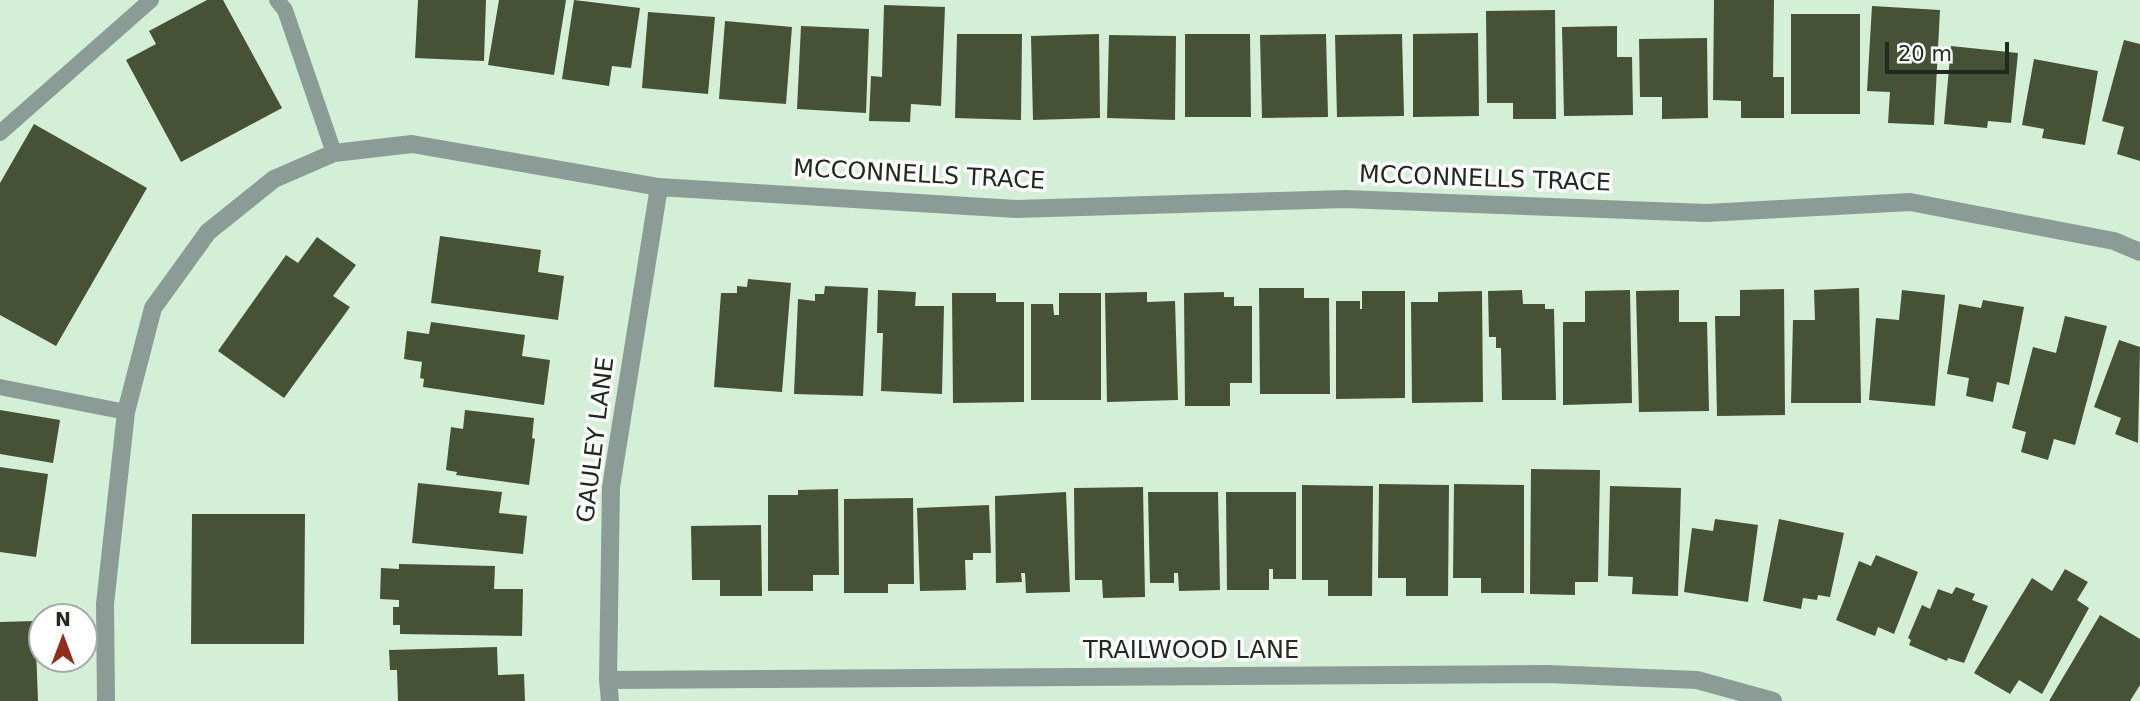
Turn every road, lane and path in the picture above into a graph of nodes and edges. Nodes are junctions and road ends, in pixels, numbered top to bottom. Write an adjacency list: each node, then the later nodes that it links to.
1 (151, 0): 3 (lane)
2 (277, 0): 4 (lane)
3 (0, 133)
4 (334, 153): 5 (street, MCCONNELLS TRACE); 8 (street, MCCONNELLS TRACE)
5 (659, 187): 6 (street, MCCONNELLS TRACE); 9 (street, GAULEY LANE)
6 (2140, 252)
7 (0, 387): 8 (lane)
8 (126, 412): 10 (street, MCCONNELLS TRACE)
9 (608, 680): 11 (street, GAULEY LANE); 12 (street, TRAILWOOD LANE)
10 (106, 701)
11 (610, 701)
12 (1773, 701)

